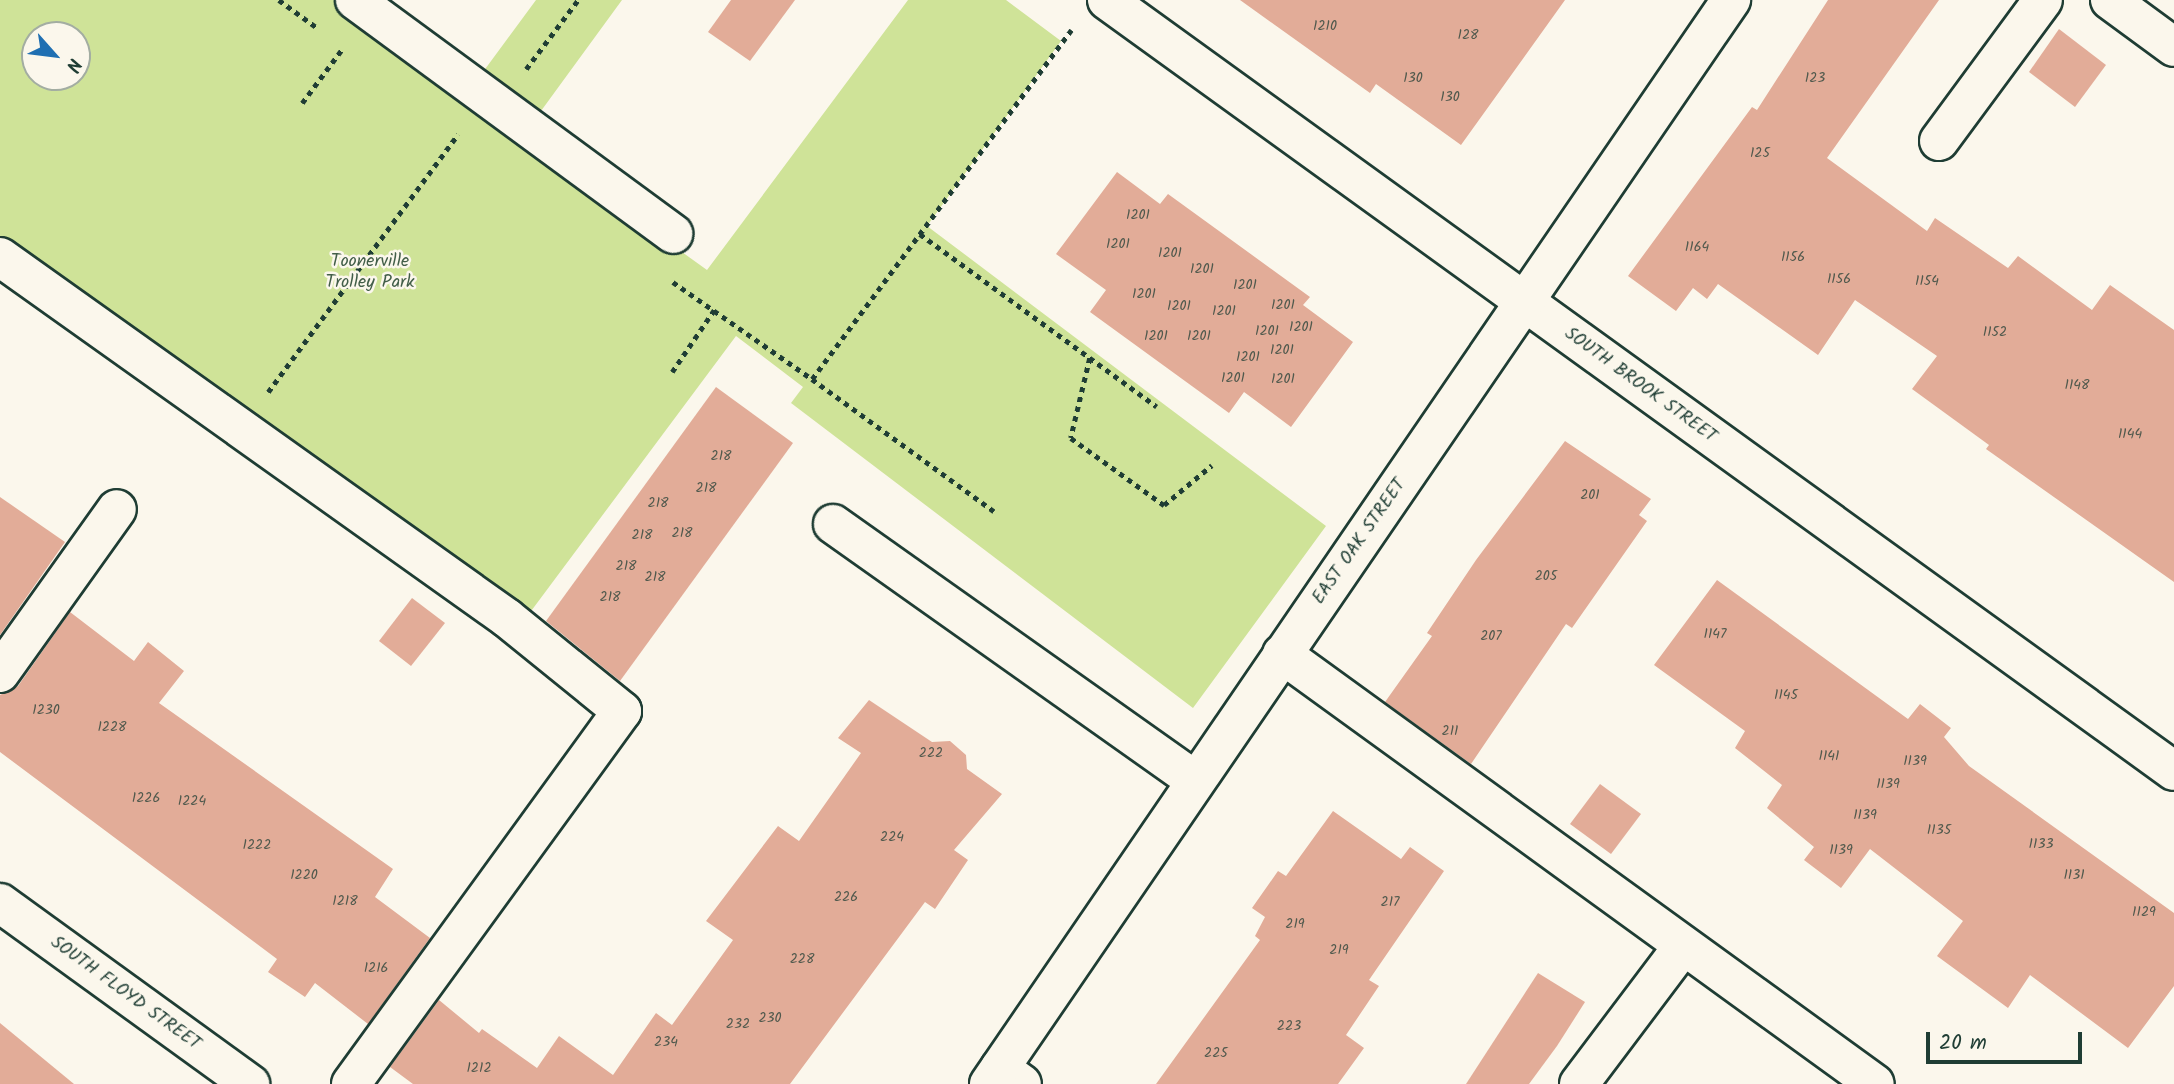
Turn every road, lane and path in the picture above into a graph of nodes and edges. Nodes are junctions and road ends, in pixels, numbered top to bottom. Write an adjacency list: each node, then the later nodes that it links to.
1 (355, 0): 11 (street)
2 (578, 0): 11 (path)
3 (1731, 0): 19 (street, EAST OAK STREET)
4 (2043, 0): 14 (street)
5 (2124, 4): 9 (street)
6 (1131, 7): 19 (street, SOUTH BROOK STREET)
7 (1071, 30): 16 (path)
8 (344, 47): 10 (path)
9 (2174, 47)
10 (302, 103)
11 (499, 106): 12 (path); 15 (street)
12 (459, 132): 13 (path); 24 (path)
13 (470, 139)
14 (1939, 141)
15 (673, 234)
16 (920, 234): 21 (path); 23 (path)
17 (0, 257): 38 (street)
18 (670, 279): 20 (path)
19 (1525, 304): 30 (street, EAST OAK STREET); 32 (street, SOUTH BROOK STREET)
20 (714, 310): 22 (path); 23 (path)
21 (1090, 358): 25 (path); 26 (path)
22 (671, 372)
23 (812, 379): 28 (path)
24 (264, 398)
25 (1157, 407)
26 (1212, 465)
27 (117, 509): 31 (street)
28 (994, 511)
29 (833, 524): 33 (street)
30 (1282, 654): 33 (street, EAST OAK STREET); 35 (street)
31 (0, 673)
32 (2174, 771)
33 (1194, 780): 36 (street, EAST OAK STREET)
34 (0, 903): 37 (street, SOUTH FLOYD STREET)
35 (1683, 946): 39 (street); 40 (street)
36 (1004, 1079)
37 (250, 1084)
38 (351, 1084)
39 (1579, 1084)
40 (1875, 1084)

